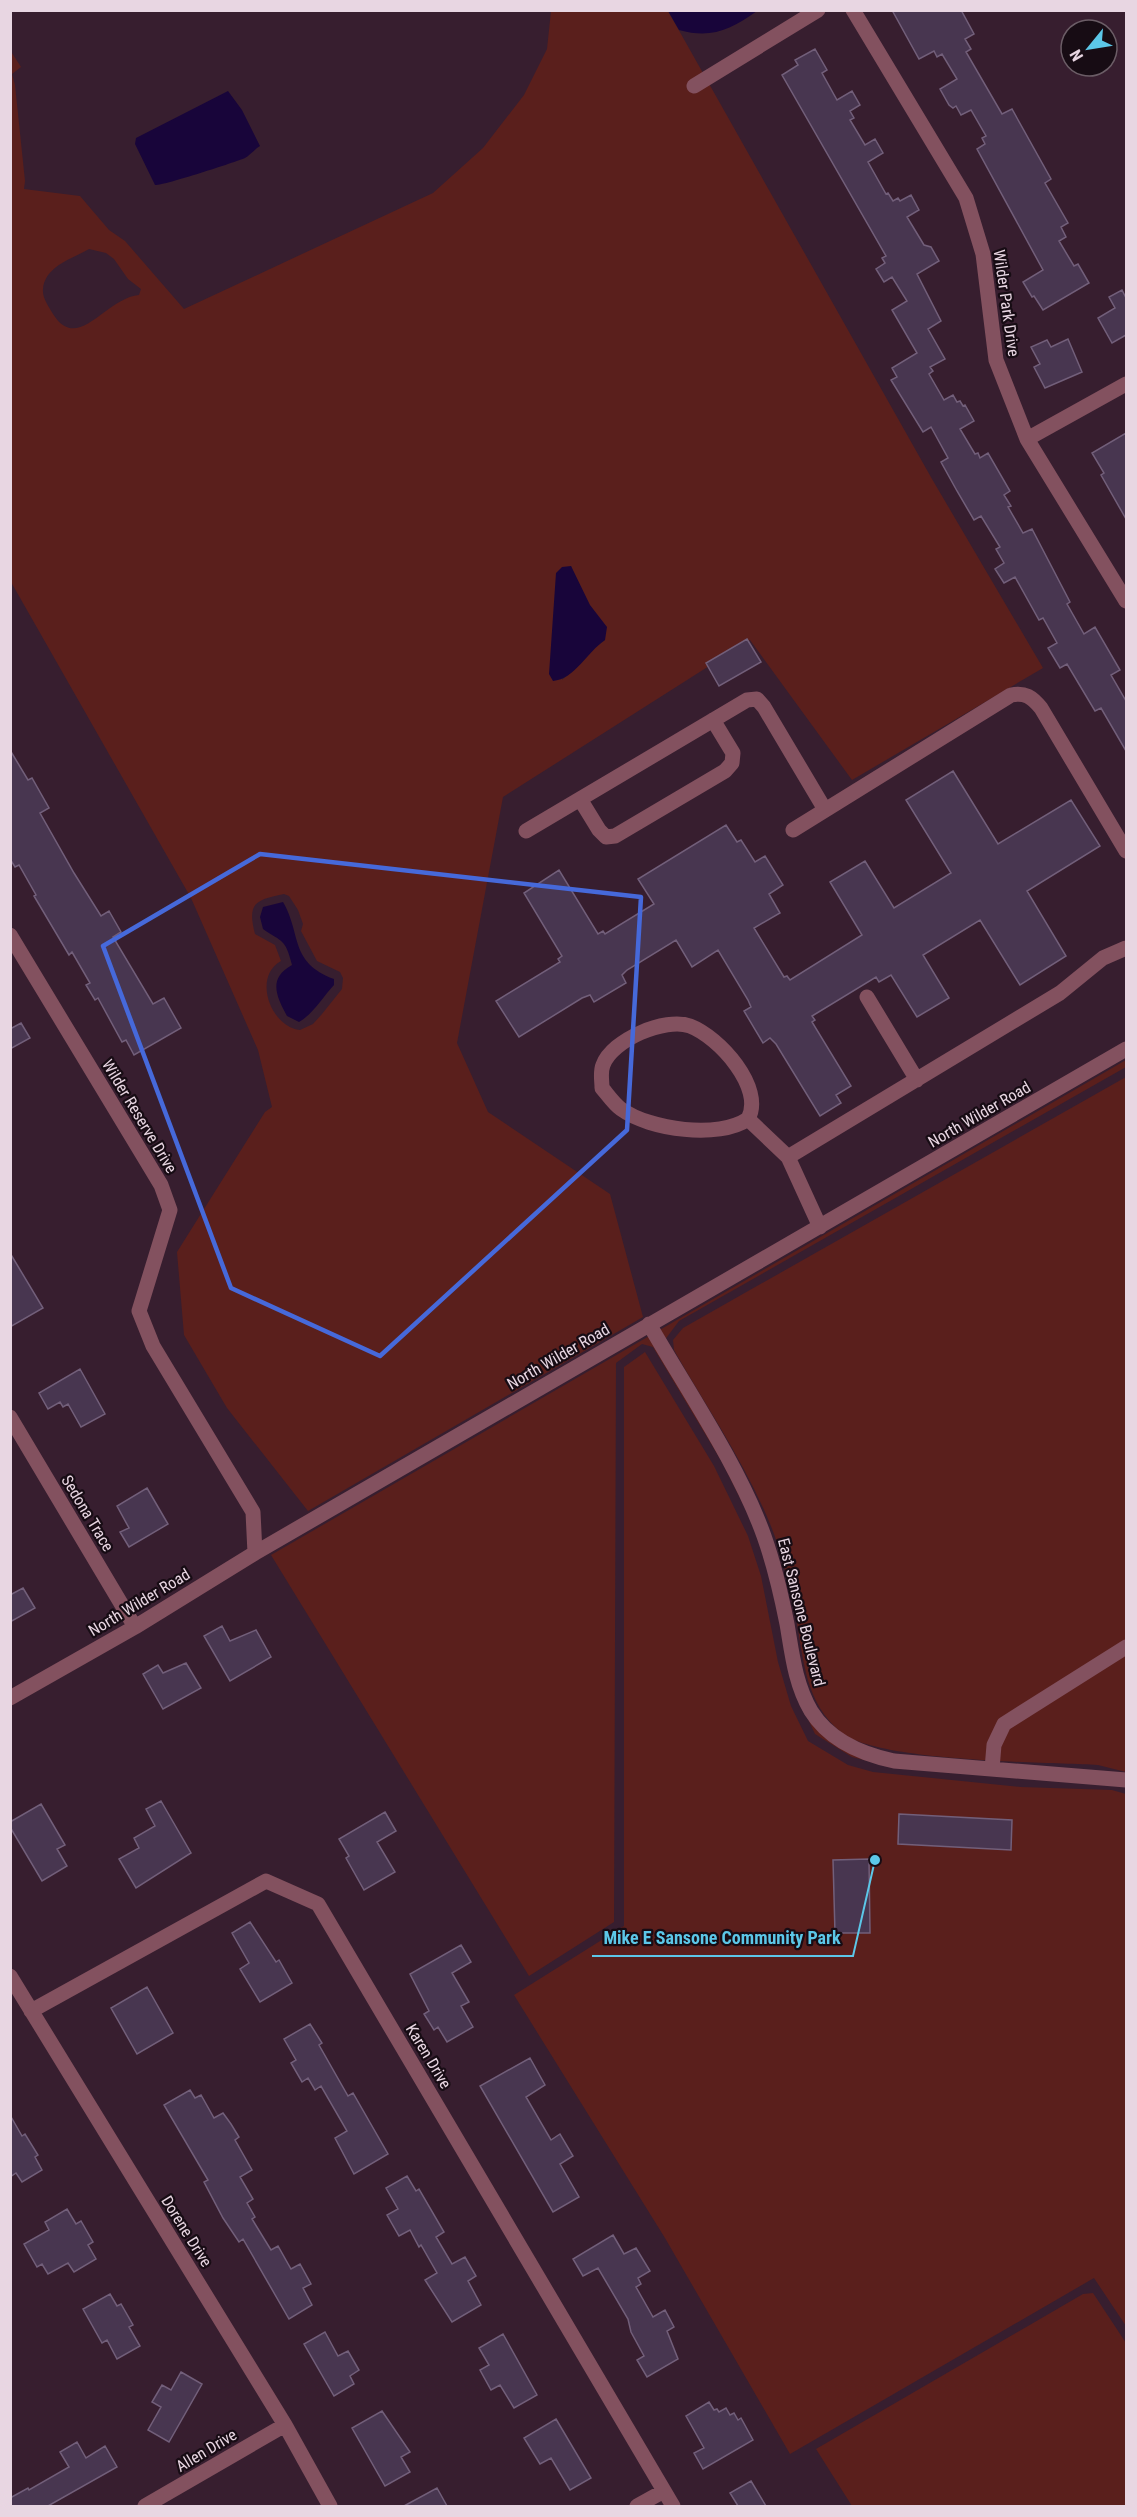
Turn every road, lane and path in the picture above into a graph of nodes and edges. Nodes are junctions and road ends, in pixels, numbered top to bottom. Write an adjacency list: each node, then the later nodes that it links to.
1 (818, 10): 3 (street)
2 (853, 10): 5 (street, Wilder Park Drive)
3 (694, 86)
4 (1126, 384): 5 (street)
5 (1027, 439): 6 (street, Wilder Park Drive)
6 (1126, 601)
7 (713, 720): 8 (street); 8 (street); 9 (street)
8 (580, 799): 11 (street)
9 (824, 808): 10 (street); 12 (street)
10 (793, 830)
11 (526, 831)
12 (1126, 851)
13 (10, 935): 23 (street, Wilder Reserve Drive)
14 (1126, 948): 17 (street)
15 (867, 997): 17 (street)
16 (1126, 1049): 20 (street, North Wilder Road)
17 (917, 1080): 19 (street)
18 (748, 1119): 18 (street); 19 (street)
19 (788, 1157): 20 (street)
20 (820, 1227): 21 (street, North Wilder Road)
21 (649, 1324): 23 (street, North Wilder Road); 27 (street, East Sansone Boulevard)
22 (10, 1417): 24 (street, Sedona Trace)
23 (255, 1552): 24 (street, North Wilder Road)
24 (135, 1627): 26 (street, North Wilder Road)
25 (1126, 1647): 27 (street)
26 (10, 1698)
27 (992, 1769): 28 (street, East Sansone Boulevard)
28 (1126, 1780)
29 (10, 1976): 30 (street, Dorene Drive)
30 (31, 2011): 31 (street, Dorene Drive); 32 (street, Karen Drive)
31 (285, 2425): 33 (street, Allen Drive); 34 (street, Dorene Drive)
32 (664, 2490): 35 (street); 36 (street, Karen Drive)
33 (145, 2506)
34 (330, 2506)
35 (637, 2506)
36 (673, 2506)

